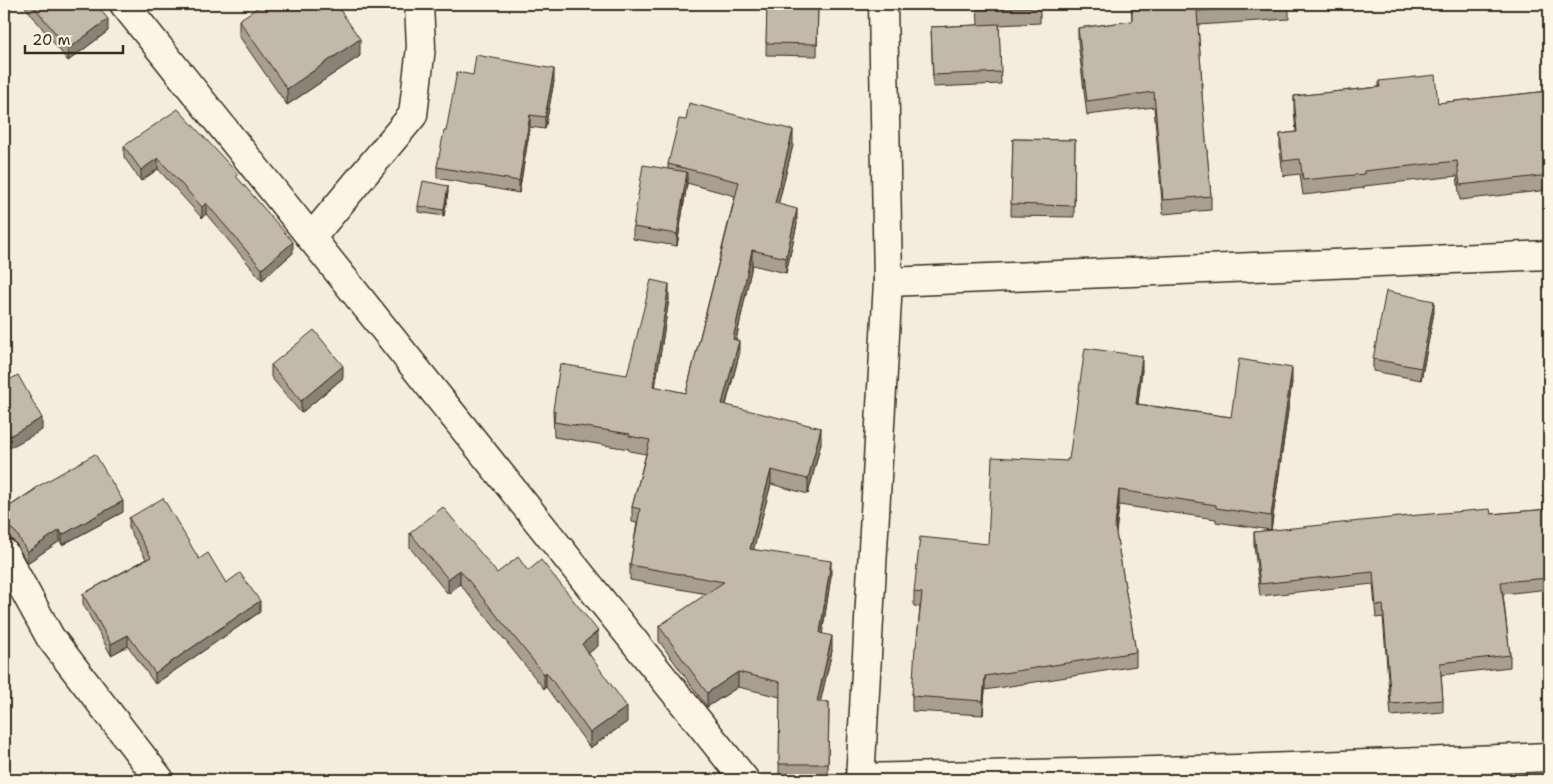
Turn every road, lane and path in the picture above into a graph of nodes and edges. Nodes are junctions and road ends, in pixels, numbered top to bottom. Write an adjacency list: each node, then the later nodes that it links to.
1 (124, 4): 4 (street)
2 (419, 4): 4 (street)
3 (883, 4): 6 (street)
4 (311, 238): 11 (street)
5 (1549, 255): 6 (street)
6 (888, 282): 9 (street)
7 (4, 553): 10 (street)
8 (1549, 757): 9 (street)
9 (860, 779)
10 (160, 780)
11 (745, 780)

